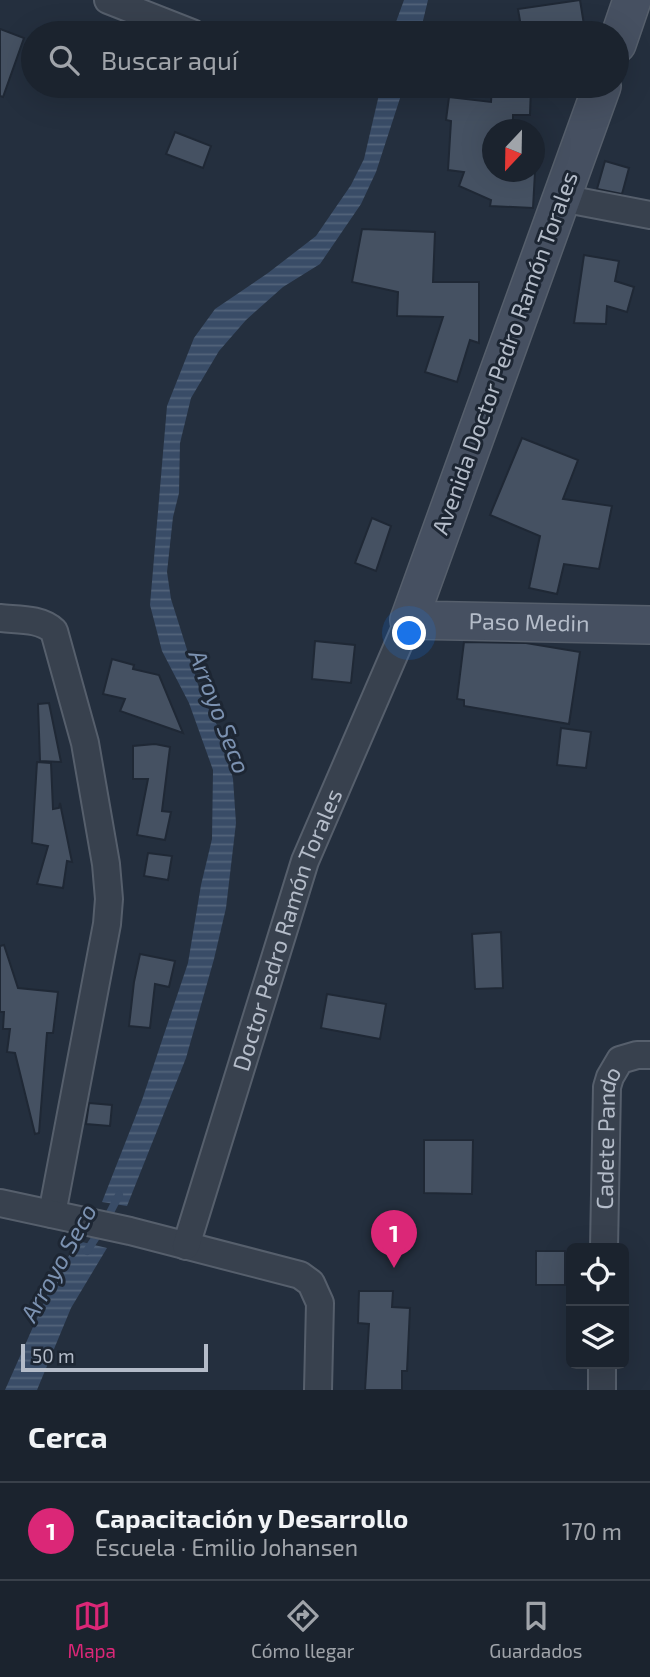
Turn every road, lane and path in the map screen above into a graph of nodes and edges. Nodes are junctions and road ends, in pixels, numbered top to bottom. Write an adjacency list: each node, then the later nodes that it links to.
1 (108, 0): 3 (street)
2 (632, 0): 4 (street)
3 (161, 21)
4 (625, 21)
5 (597, 98): 6 (street, Avenida Doctor Pedro Ramón Torales)
6 (561, 198): 7 (street); 9 (street, Avenida Doctor Pedro Ramón Torales)
7 (650, 215)
8 (0, 618): 13 (street)
9 (409, 620): 10 (street, Paso Medin); 15 (street, Doctor Pedro Ramón Torales)
10 (650, 625)
11 (650, 1055): 14 (street, Cadete Pando)
12 (0, 1203): 13 (street)
13 (52, 1214): 15 (street)
14 (604, 1243)
15 (186, 1245): 17 (street)
16 (602, 1369): 18 (street)
17 (318, 1390)
18 (602, 1390)

